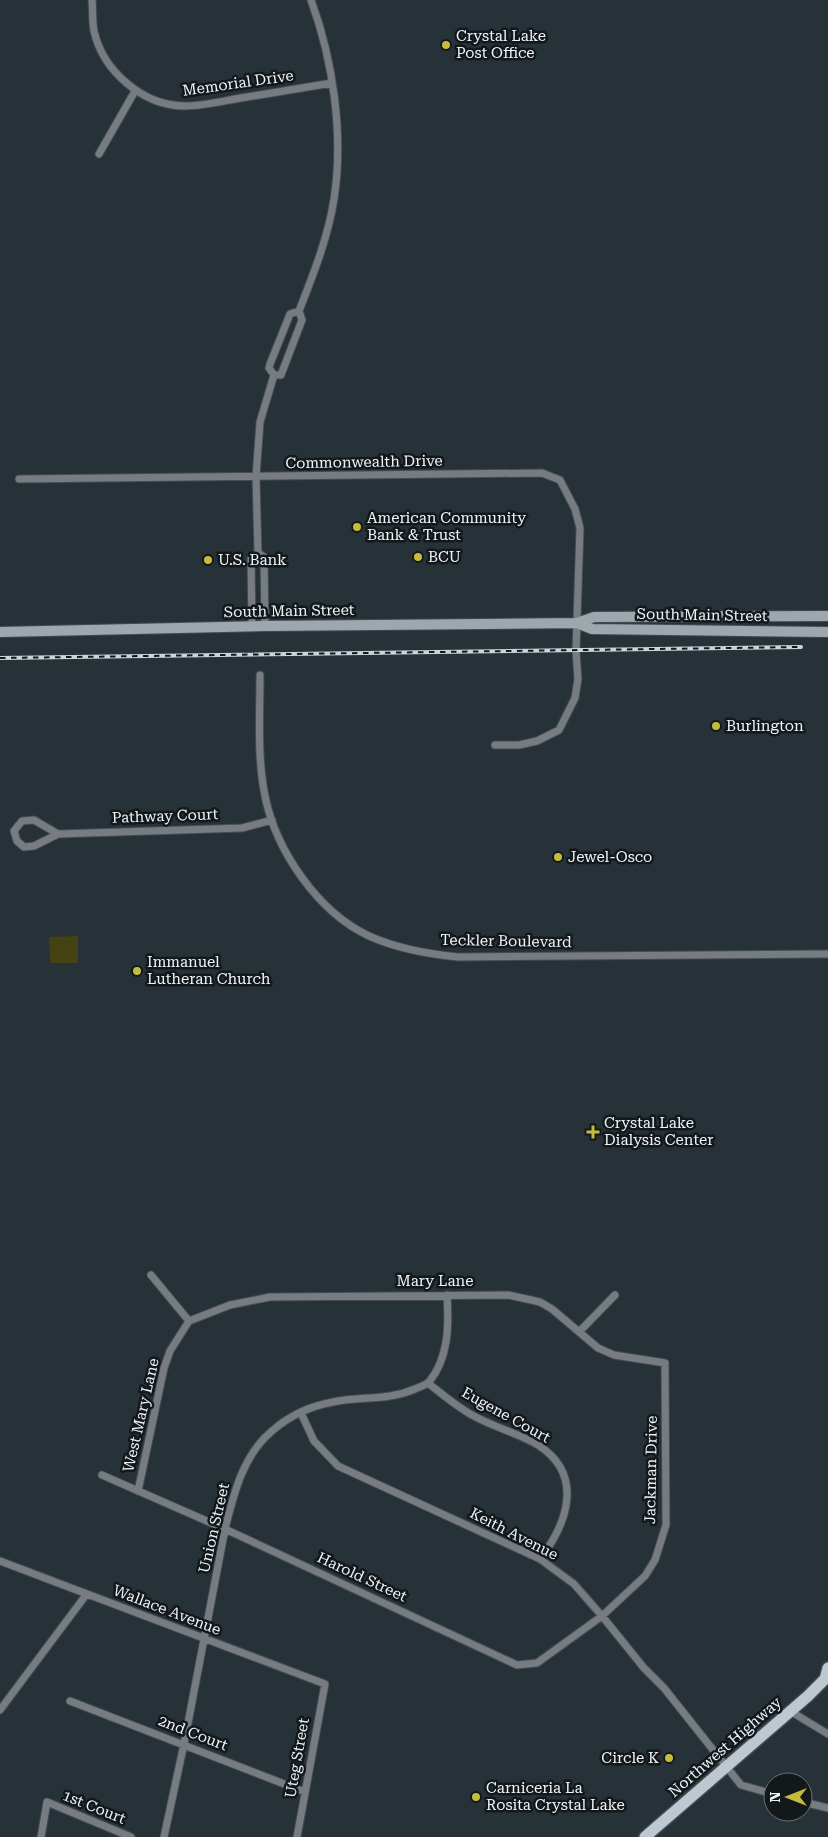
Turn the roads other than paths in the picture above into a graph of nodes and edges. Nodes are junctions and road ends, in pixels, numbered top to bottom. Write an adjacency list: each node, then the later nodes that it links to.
1 (92, 0): 4 (street, Memorial Drive)
2 (310, 0): 3 (street)
3 (332, 83): 4 (street, Memorial Drive); 6 (street)
4 (134, 91): 5 (street)
5 (99, 154)
6 (299, 311): 7 (street); 7 (street)
7 (274, 376): 8 (street)
8 (256, 477): 9 (street, Commonwealth Drive); 10 (street); 12 (street, Commonwealth Drive)
9 (19, 479)
10 (258, 553): 13 (street); 14 (street)
11 (828, 616): 12 (street, South Main Street)
12 (578, 623): 14 (street, South Main Street); 16 (street, South Main Street); 18 (street, Commonwealth Drive)
13 (252, 626): 14 (street, South Main Street); 15 (street, South Main Street)
14 (265, 626)
15 (0, 632)
16 (828, 632)
17 (260, 674): 19 (street, Teckler Boulevard)
18 (495, 745)
19 (272, 820): 20 (street, Pathway Court); 21 (street, Teckler Boulevard)
20 (58, 834): 20 (street, Pathway Court)
21 (828, 954)
22 (152, 1275): 25 (street)
23 (447, 1295): 25 (street, Mary Lane); 26 (street, Mary Lane); 28 (street)
24 (615, 1295): 26 (street)
25 (189, 1321): 31 (street, West Mary Lane)
26 (579, 1332): 27 (street, Mary Lane)
27 (665, 1363): 36 (street, Jackman Drive)
28 (428, 1383): 29 (street, Union Street); 33 (street, Eugene Court)
29 (300, 1413): 32 (street, Union Street); 33 (street, Keith Avenue)
30 (102, 1475): 31 (street, Harold Street)
31 (138, 1491): 32 (street, Harold Street)
32 (225, 1529): 36 (street, Harold Street); 37 (street, Union Street)
33 (540, 1559): 36 (street, Keith Avenue)
34 (0, 1561): 35 (street, Wallace Avenue)
35 (86, 1594): 37 (street, Wallace Avenue); 41 (street)
36 (602, 1616): 45 (street, Keith Avenue)
37 (205, 1639): 39 (street, Wallace Avenue); 44 (street, Union Street)
38 (827, 1676): 42 (main road, Northwest Highway)
39 (325, 1684): 47 (street, Uteg Street)
40 (70, 1701): 44 (street, 2nd Court)
41 (0, 1710)
42 (790, 1711): 43 (street); 45 (main road, Northwest Highway)
43 (828, 1734)
44 (184, 1744): 47 (street, 2nd Court); 52 (street, Union Street)
45 (725, 1766): 46 (street, Keith Avenue); 54 (main road, Northwest Highway)
46 (763, 1791)
47 (305, 1792): 53 (street, Uteg Street)
48 (813, 1804): 49 (street)
49 (828, 1808)
50 (41, 1837): 51 (street, 1st Court)
51 (131, 1837)
52 (164, 1837)
53 (297, 1837)
54 (645, 1837)

